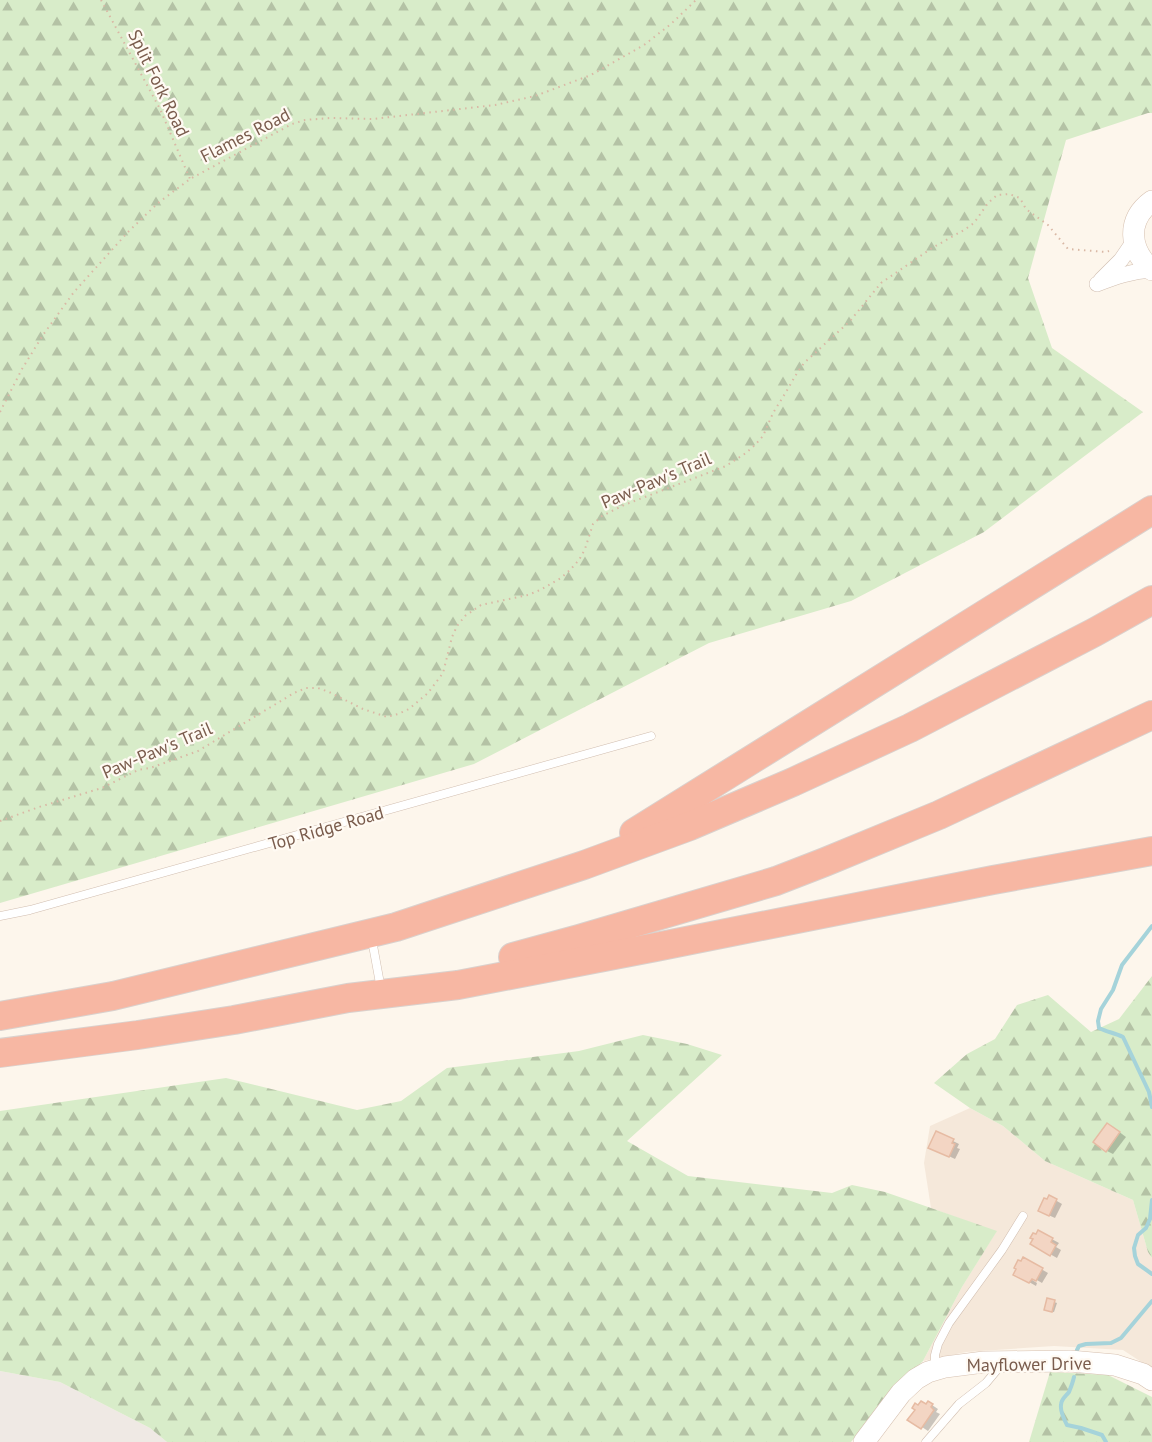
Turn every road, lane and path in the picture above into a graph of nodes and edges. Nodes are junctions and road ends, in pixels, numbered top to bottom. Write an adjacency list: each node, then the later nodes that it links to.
1 (101, 0): 3 (path, Split Fork Road)
2 (696, 0): 3 (path, Flames Road)
3 (189, 179): 7 (path, Flames Road)
4 (1152, 201): 5 (street)
5 (1134, 241): 6 (street); 6 (street); 12 (path, Paw-Paw's Trail)
6 (1152, 270)
7 (0, 412)
8 (1152, 510): 14 (highway)
9 (1152, 600): 14 (highway)
10 (1152, 715): 17 (highway)
11 (651, 736): 15 (lane, Top Ridge Road)
12 (0, 821)
13 (1152, 851): 18 (highway)
14 (584, 865): 16 (highway)
15 (0, 916)
16 (371, 933): 17 (lane); 19 (highway)
17 (381, 988): 18 (highway)
18 (348, 998): 20 (highway)
19 (0, 1016)
20 (0, 1053)
21 (1023, 1216): 23 (lane)
22 (1004, 1361): 23 (street, Mayflower Drive); 24 (street, Mayflower Drive); 26 (lane)
23 (935, 1370): 25 (street, Mayflower Drive)
24 (1152, 1380)
25 (864, 1442)
26 (926, 1442)

